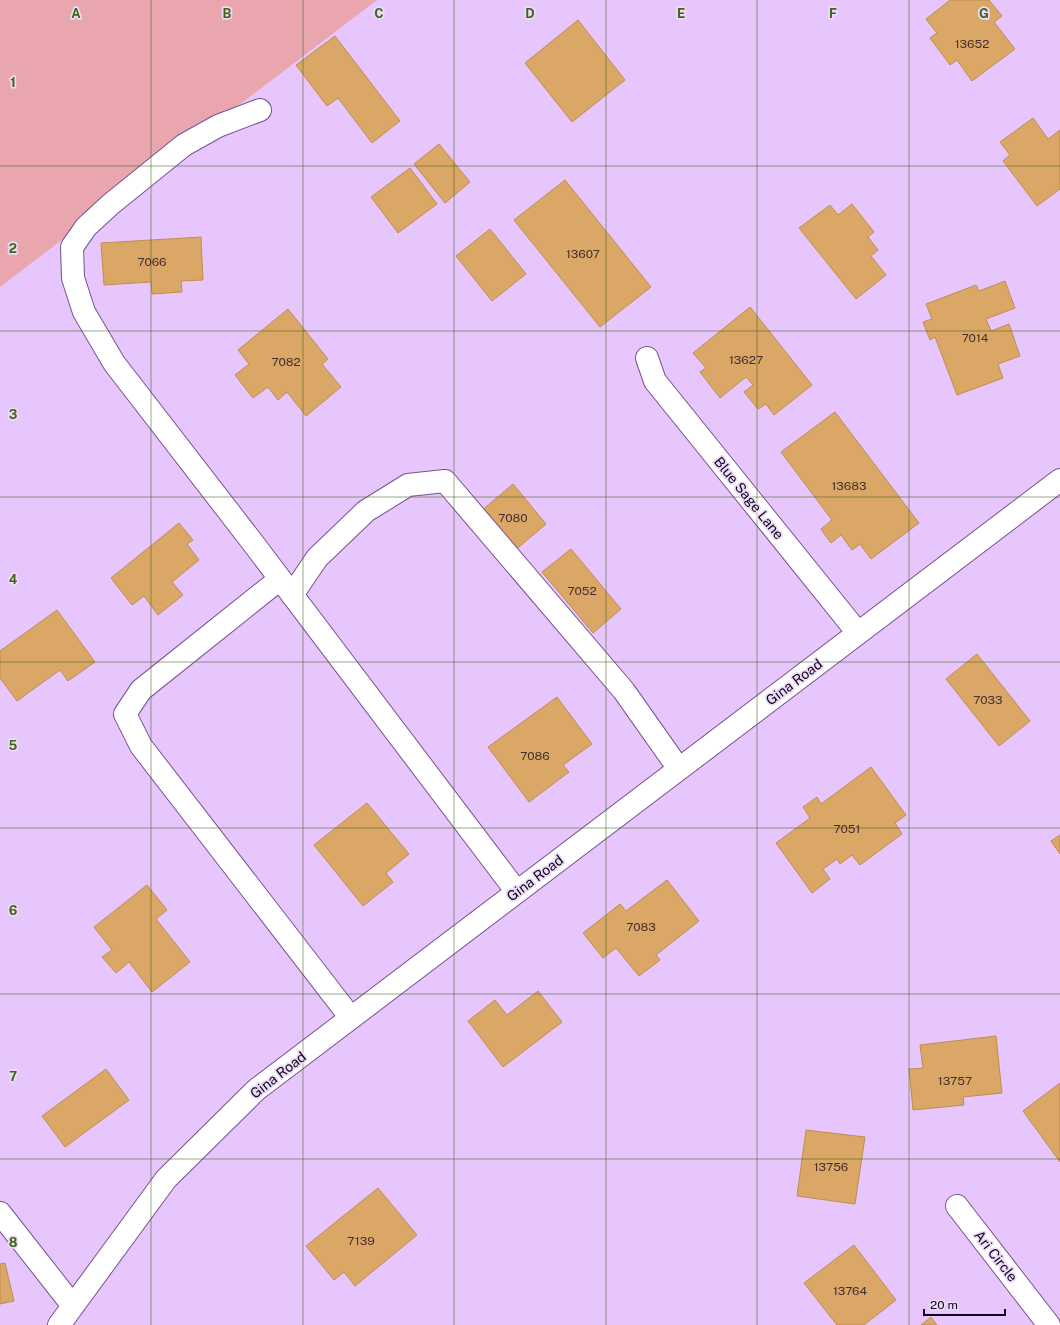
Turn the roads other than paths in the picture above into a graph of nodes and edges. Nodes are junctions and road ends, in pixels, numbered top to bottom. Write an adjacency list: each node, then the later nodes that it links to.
1 (260, 110): 4 (street)
2 (647, 358): 5 (street, Blue Sage Lane)
3 (1060, 480): 5 (street, Gina Road)
4 (286, 587): 6 (street); 7 (street); 8 (street)
5 (858, 634): 6 (street, Gina Road)
6 (679, 769): 7 (street, Gina Road)
7 (517, 892): 8 (street, Gina Road)
8 (351, 1018): 11 (street, Gina Road)
9 (957, 1206): 13 (street, Ari Circle)
10 (0, 1213): 11 (street)
11 (73, 1306): 12 (street, Gina Road)
12 (59, 1325)
13 (1049, 1325)

